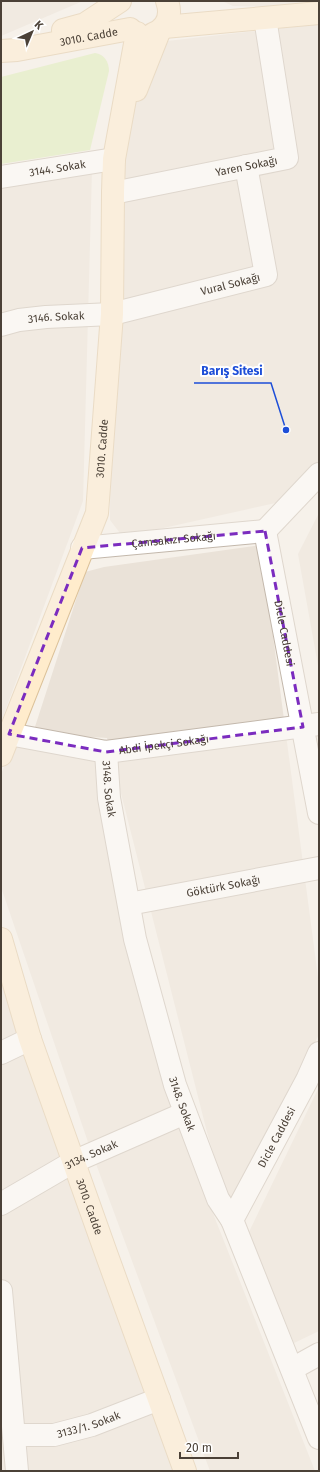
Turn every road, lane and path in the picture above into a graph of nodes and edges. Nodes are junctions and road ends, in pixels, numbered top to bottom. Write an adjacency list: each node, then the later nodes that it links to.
1 (120, 1): 7 (street, 3010. Cadde)
2 (125, 1): 6 (street, 3010. Cadde)
3 (166, 12): 5 (street); 6 (street, 3010. Cadde); 8 (street, 3010. Cadde)
4 (319, 13): 5 (street)
5 (265, 18): 10 (street, Yaren Sokağı)
6 (133, 31): 7 (street, 3010. Cadde); 8 (street, 3010. Cadde)
7 (1, 50)
8 (121, 125): 9 (street, 3010. Cadde)
9 (114, 159): 11 (street, 3144. Sokak); 12 (street, 3010. Cadde)
10 (246, 166): 12 (street, Yaren Sokağı); 13 (street, Vural Sokağı)
11 (1, 177)
12 (113, 194): 13 (street, 3010. Cadde)
13 (112, 314): 14 (street, 3146. Sokak); 17 (street, 3010. Cadde)
14 (1, 325)
15 (319, 474): 16 (street)
16 (265, 531): 17 (street, Çamsakızı Sokağı); 18 (street, Dicle Caddesi)
17 (82, 548): 19 (street, 3010. Cadde)
18 (311, 725): 20 (street, Abdi İpekçi Sokağı); 22 (street, Dicle Caddesi)
19 (9, 734): 20 (street, Abdi İpekçi Sokağı); 21 (street, 3010. Cadde)
20 (106, 752): 24 (street, 3148. Sokak)
21 (1, 755)
22 (319, 814)
23 (319, 868): 24 (street, Göktürk Sokağı)
24 (129, 904): 29 (street, 3148. Sokak)
25 (1, 944): 26 (street, 3010. Cadde)
26 (30, 1039): 27 (street); 30 (street, 3010. Cadde)
27 (1, 1053)
28 (319, 1053): 32 (street, Dicle Caddesi)
29 (185, 1113): 30 (street, 3134. Sokak); 32 (street, 3148. Sokak)
30 (74, 1162): 31 (street, 3134. Sokak); 36 (street, 3010. Cadde)
31 (1, 1204)
32 (232, 1220): 35 (street, 3148. Sokak)
33 (1, 1291): 37 (street)
34 (319, 1354): 35 (street)
35 (292, 1369): 38 (street, 3148. Sokak)
36 (159, 1399): 37 (street, 3133/1. Sokak); 40 (street, 3010. Cadde)
37 (14, 1435): 39 (street)
38 (319, 1438)
39 (18, 1471)
40 (185, 1471)

